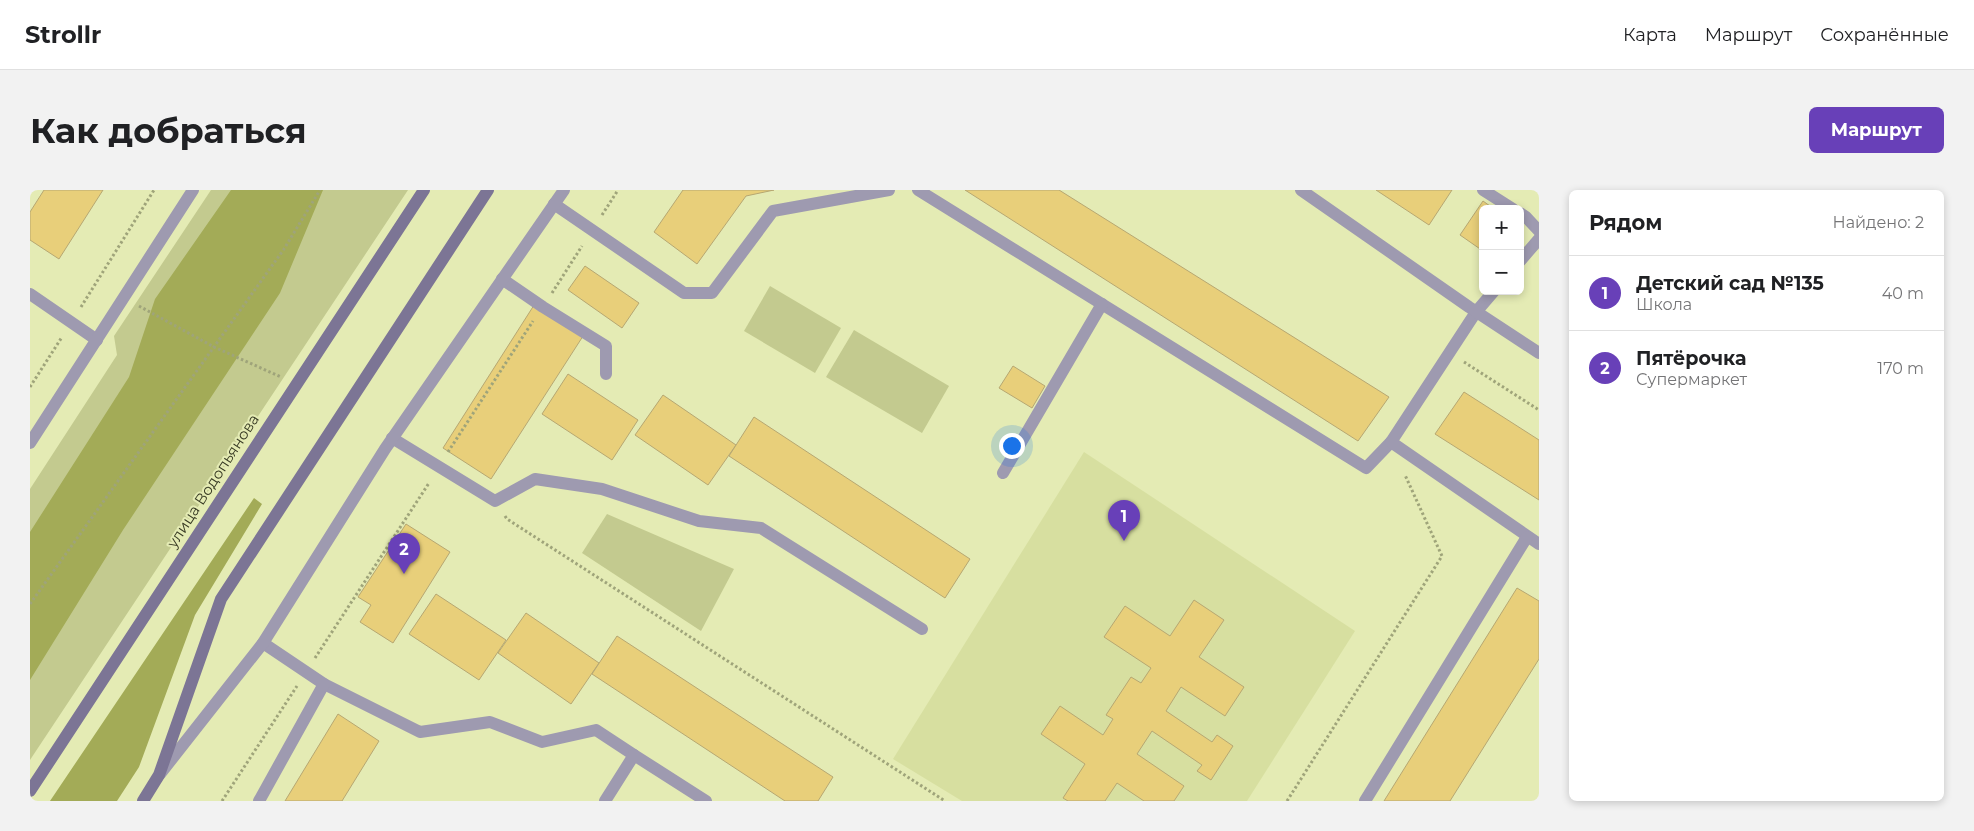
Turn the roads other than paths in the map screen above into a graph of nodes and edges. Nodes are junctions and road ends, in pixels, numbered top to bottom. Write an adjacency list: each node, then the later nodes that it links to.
1 (194, 190): 20 (street)
2 (424, 190): 34 (main road, улица Водопьянова)
3 (488, 190): 33 (main road)
4 (564, 190): 9 (street)
5 (889, 190): 9 (street)
6 (918, 190): 18 (street)
7 (1301, 190): 19 (street)
8 (1483, 190): 10 (street)
9 (554, 204): 15 (street)
10 (1507, 205)
11 (1524, 216): 12 (street)
12 (1539, 231)
13 (1539, 239): 14 (street)
14 (1524, 256)
15 (502, 279): 22 (street); 23 (street)
16 (30, 294): 20 (street)
17 (1491, 295): 19 (street)
18 (1102, 304): 24 (street); 26 (street)
19 (1476, 312): 21 (street); 24 (street)
20 (97, 340): 25 (street)
21 (1539, 353)
22 (606, 374)
23 (392, 438): 29 (street); 30 (street)
24 (1391, 442): 27 (street)
25 (30, 443)
26 (1004, 473)
27 (1527, 537): 28 (street); 39 (street)
28 (1539, 544)
29 (922, 629)
30 (263, 643): 31 (street); 33 (street)
31 (324, 684): 32 (street); 36 (street)
32 (634, 755): 37 (street); 38 (street)
33 (159, 775): 35 (main road)
34 (30, 790)
35 (143, 801)
36 (259, 801)
37 (605, 801)
38 (706, 801)
39 (1365, 801)

